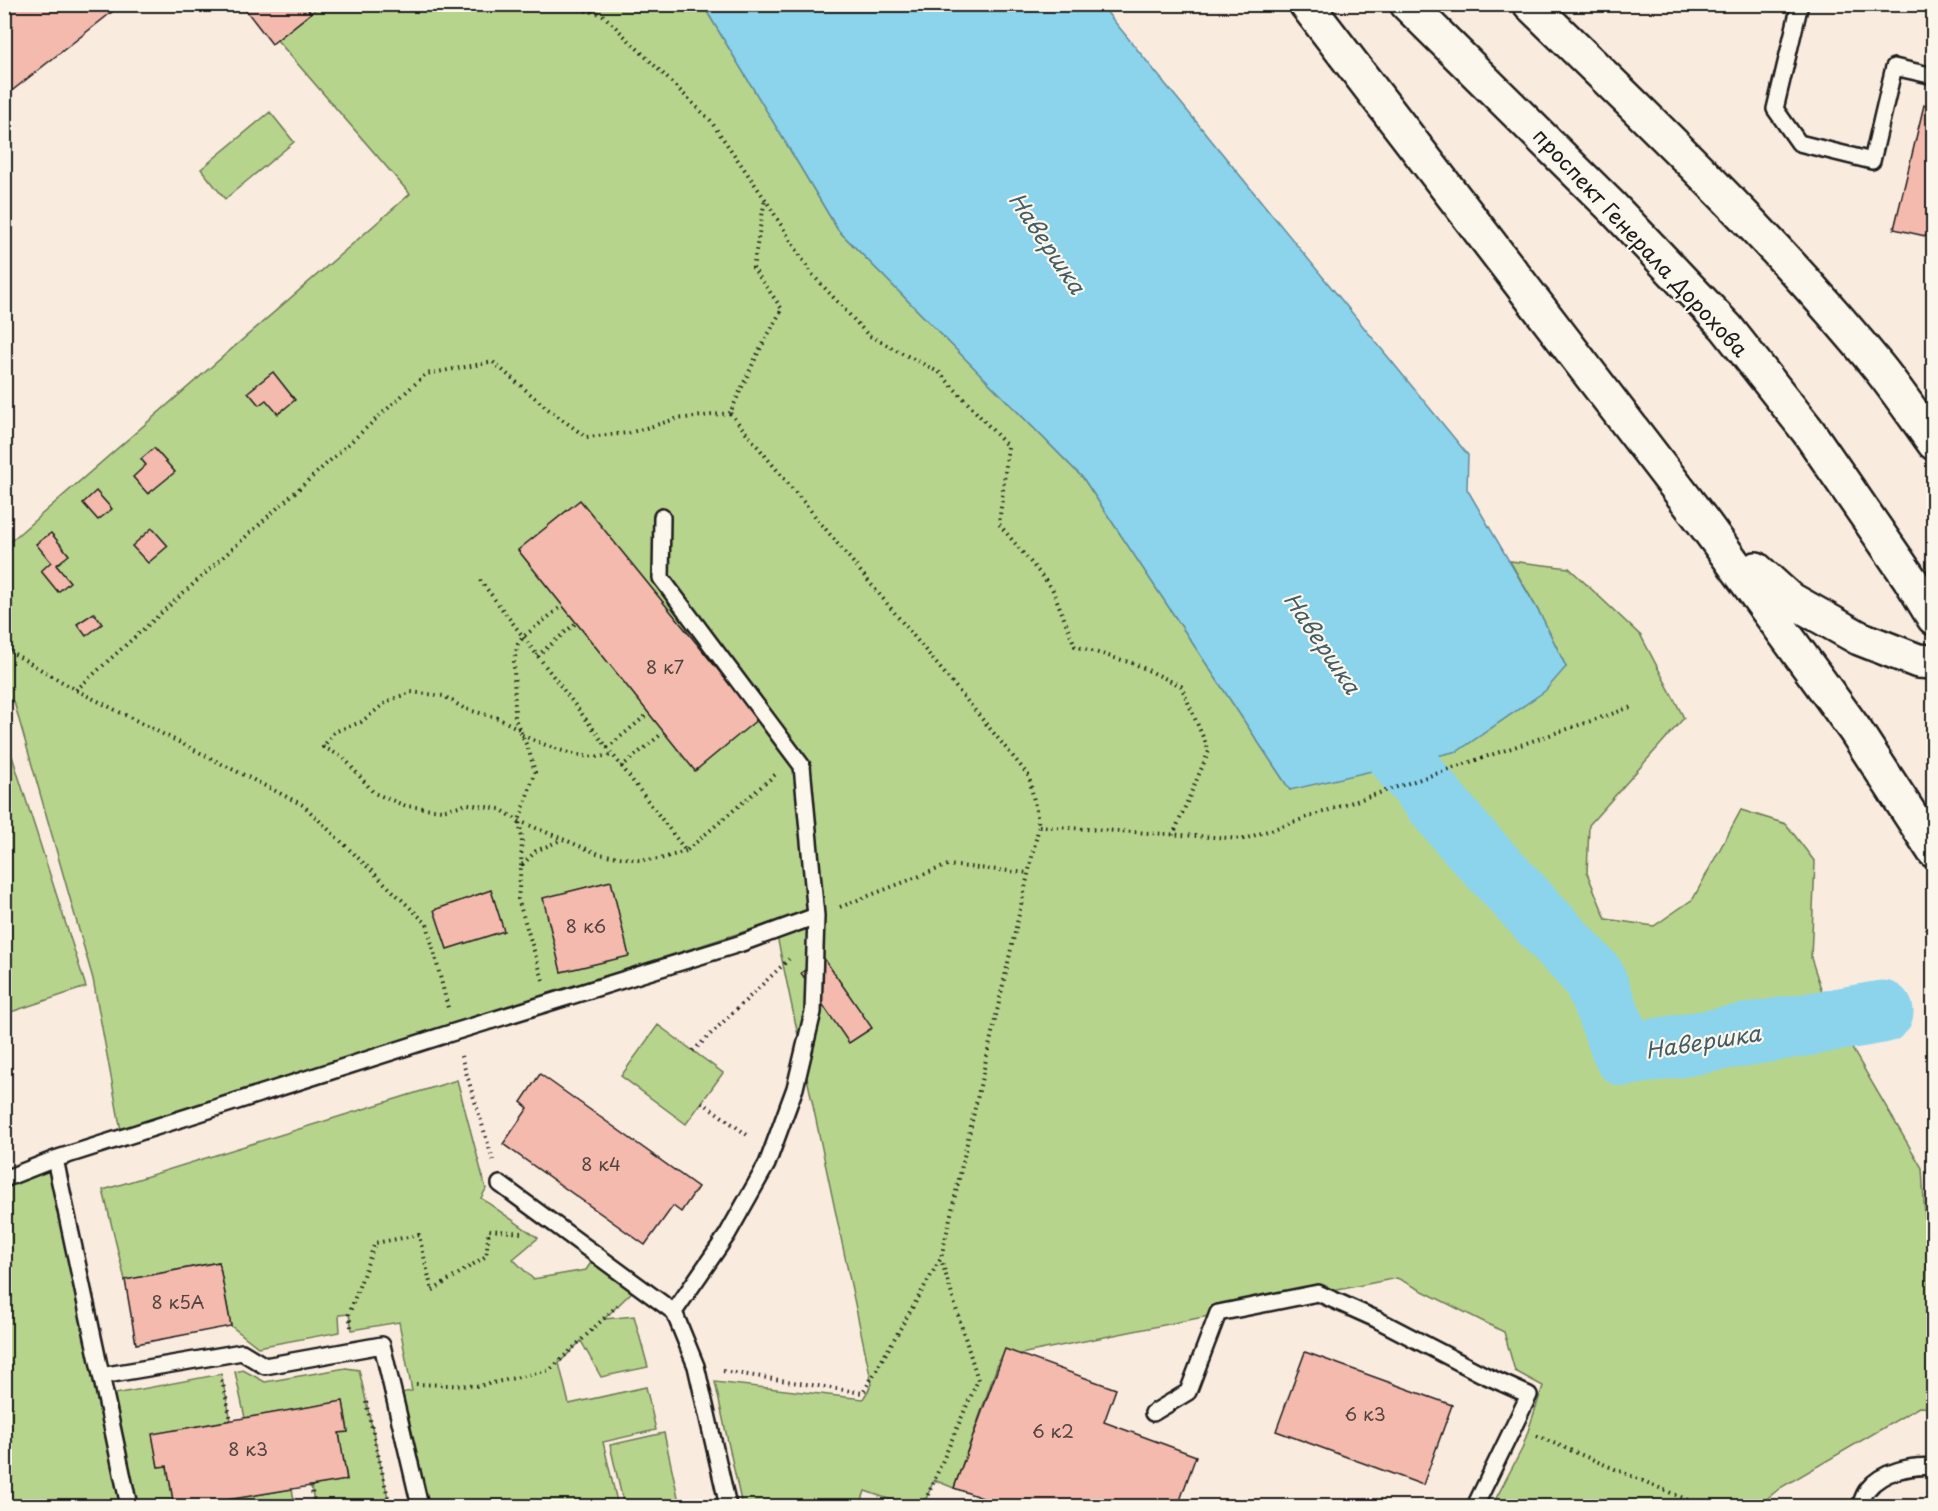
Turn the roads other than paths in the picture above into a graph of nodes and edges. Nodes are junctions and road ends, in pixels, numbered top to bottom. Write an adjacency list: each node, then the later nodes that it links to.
1 (1306, 4): 8 (main road)
2 (1407, 4): 9 (main road, проспект Генерала Дорохова)
3 (1530, 4): 6 (main road)
4 (1800, 4): 5 (lane)
5 (1934, 76)
6 (1934, 443)
7 (662, 517): 12 (lane)
8 (1701, 519): 10 (main road); 11 (main road)
9 (1934, 618)
10 (1934, 662)
11 (1934, 851)
12 (816, 916): 13 (lane); 16 (lane)
13 (55, 1159): 14 (lane); 17 (lane)
14 (4, 1179)
15 (500, 1184): 16 (lane)
16 (674, 1312): 22 (lane)
17 (101, 1376): 20 (lane); 21 (lane)
18 (1153, 1413): 23 (lane)
19 (1934, 1467): 24 (lane)
20 (129, 1506)
21 (420, 1506)
22 (728, 1506)
23 (1475, 1506)
24 (1860, 1506)

